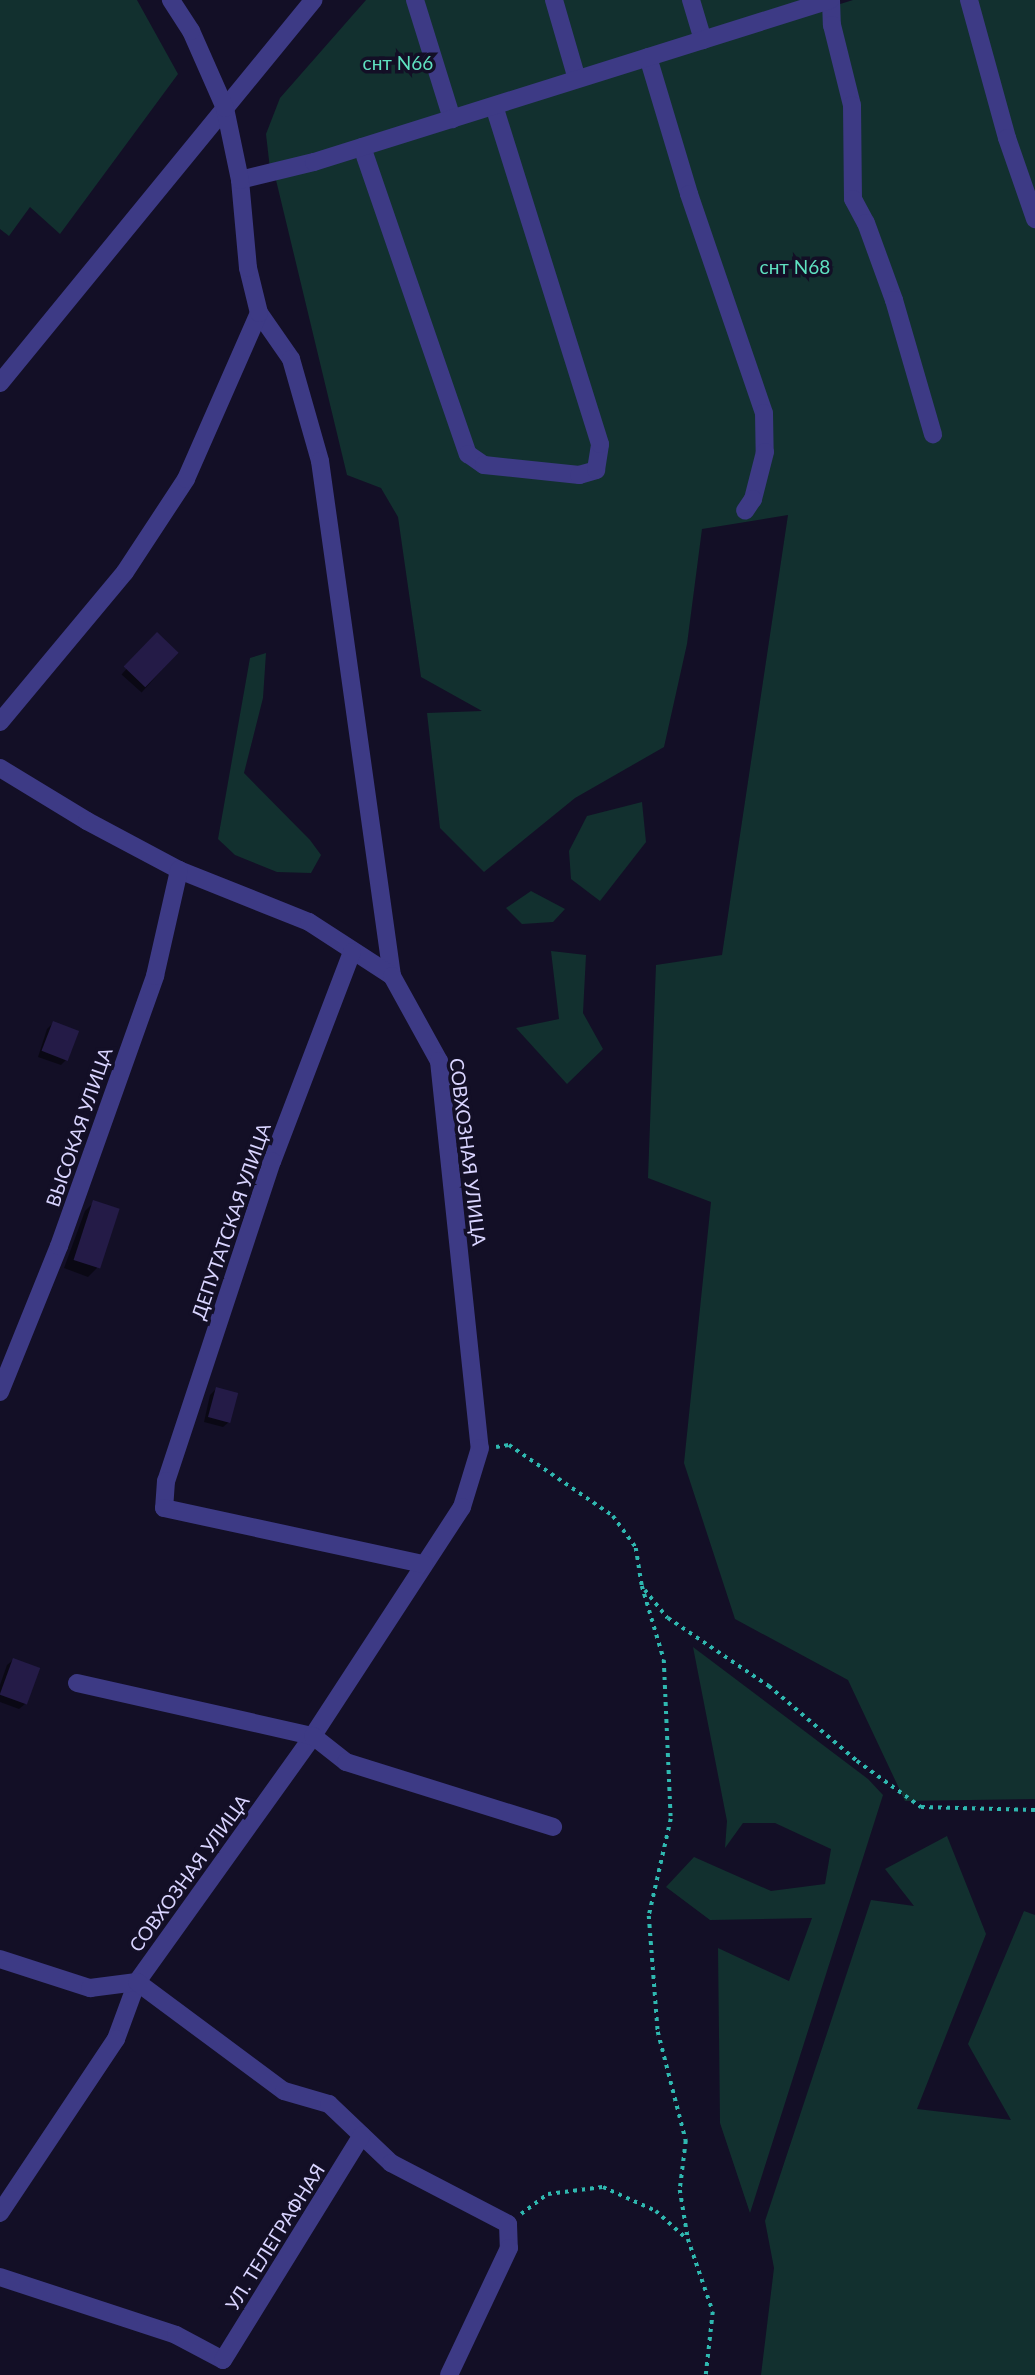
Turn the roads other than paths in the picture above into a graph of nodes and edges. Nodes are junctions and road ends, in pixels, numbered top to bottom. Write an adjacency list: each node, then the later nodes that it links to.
1 (171, 0): 12 (street)
2 (314, 0): 12 (street)
3 (415, 0): 13 (street)
4 (554, 0): 10 (street)
5 (691, 0): 8 (street)
6 (830, 0): 8 (street); 19 (street)
7 (970, 0): 16 (street)
8 (703, 40): 9 (street)
9 (648, 57): 10 (street); 20 (street)
10 (577, 79): 11 (street)
11 (494, 106): 13 (street); 14 (street)
12 (225, 108): 15 (street); 18 (street)
13 (452, 119): 14 (street)
14 (362, 147): 15 (street)
15 (240, 180): 17 (street)
16 (1035, 219)
17 (259, 313): 21 (street); 25 (street)
18 (0, 383)
19 (933, 433)
20 (745, 511)
21 (0, 722)
22 (0, 768): 23 (street)
23 (179, 870): 24 (street); 26 (street, ВЫСОКАЯ УЛИЦА)
24 (352, 952): 25 (street); 27 (street, ДЕПУТАТСКАЯ УЛИЦА)
25 (392, 976): 27 (street, СОВХОЗНАЯ УЛИЦА)
26 (0, 1392)
27 (424, 1564): 29 (street, СОВХОЗНАЯ УЛИЦА)
28 (77, 1683): 29 (street)
29 (313, 1736): 30 (street); 32 (street, СОВХОЗНАЯ УЛИЦА)
30 (553, 1827)
31 (0, 1959): 32 (street)
32 (137, 1982): 33 (street); 34 (street, СОВХОЗНАЯ УЛИЦА)
33 (362, 2135): 35 (street, УЛ. ТЕЛЕГРАФНАЯ); 36 (street)
34 (0, 2213)
35 (0, 2277)
36 (449, 2375)

